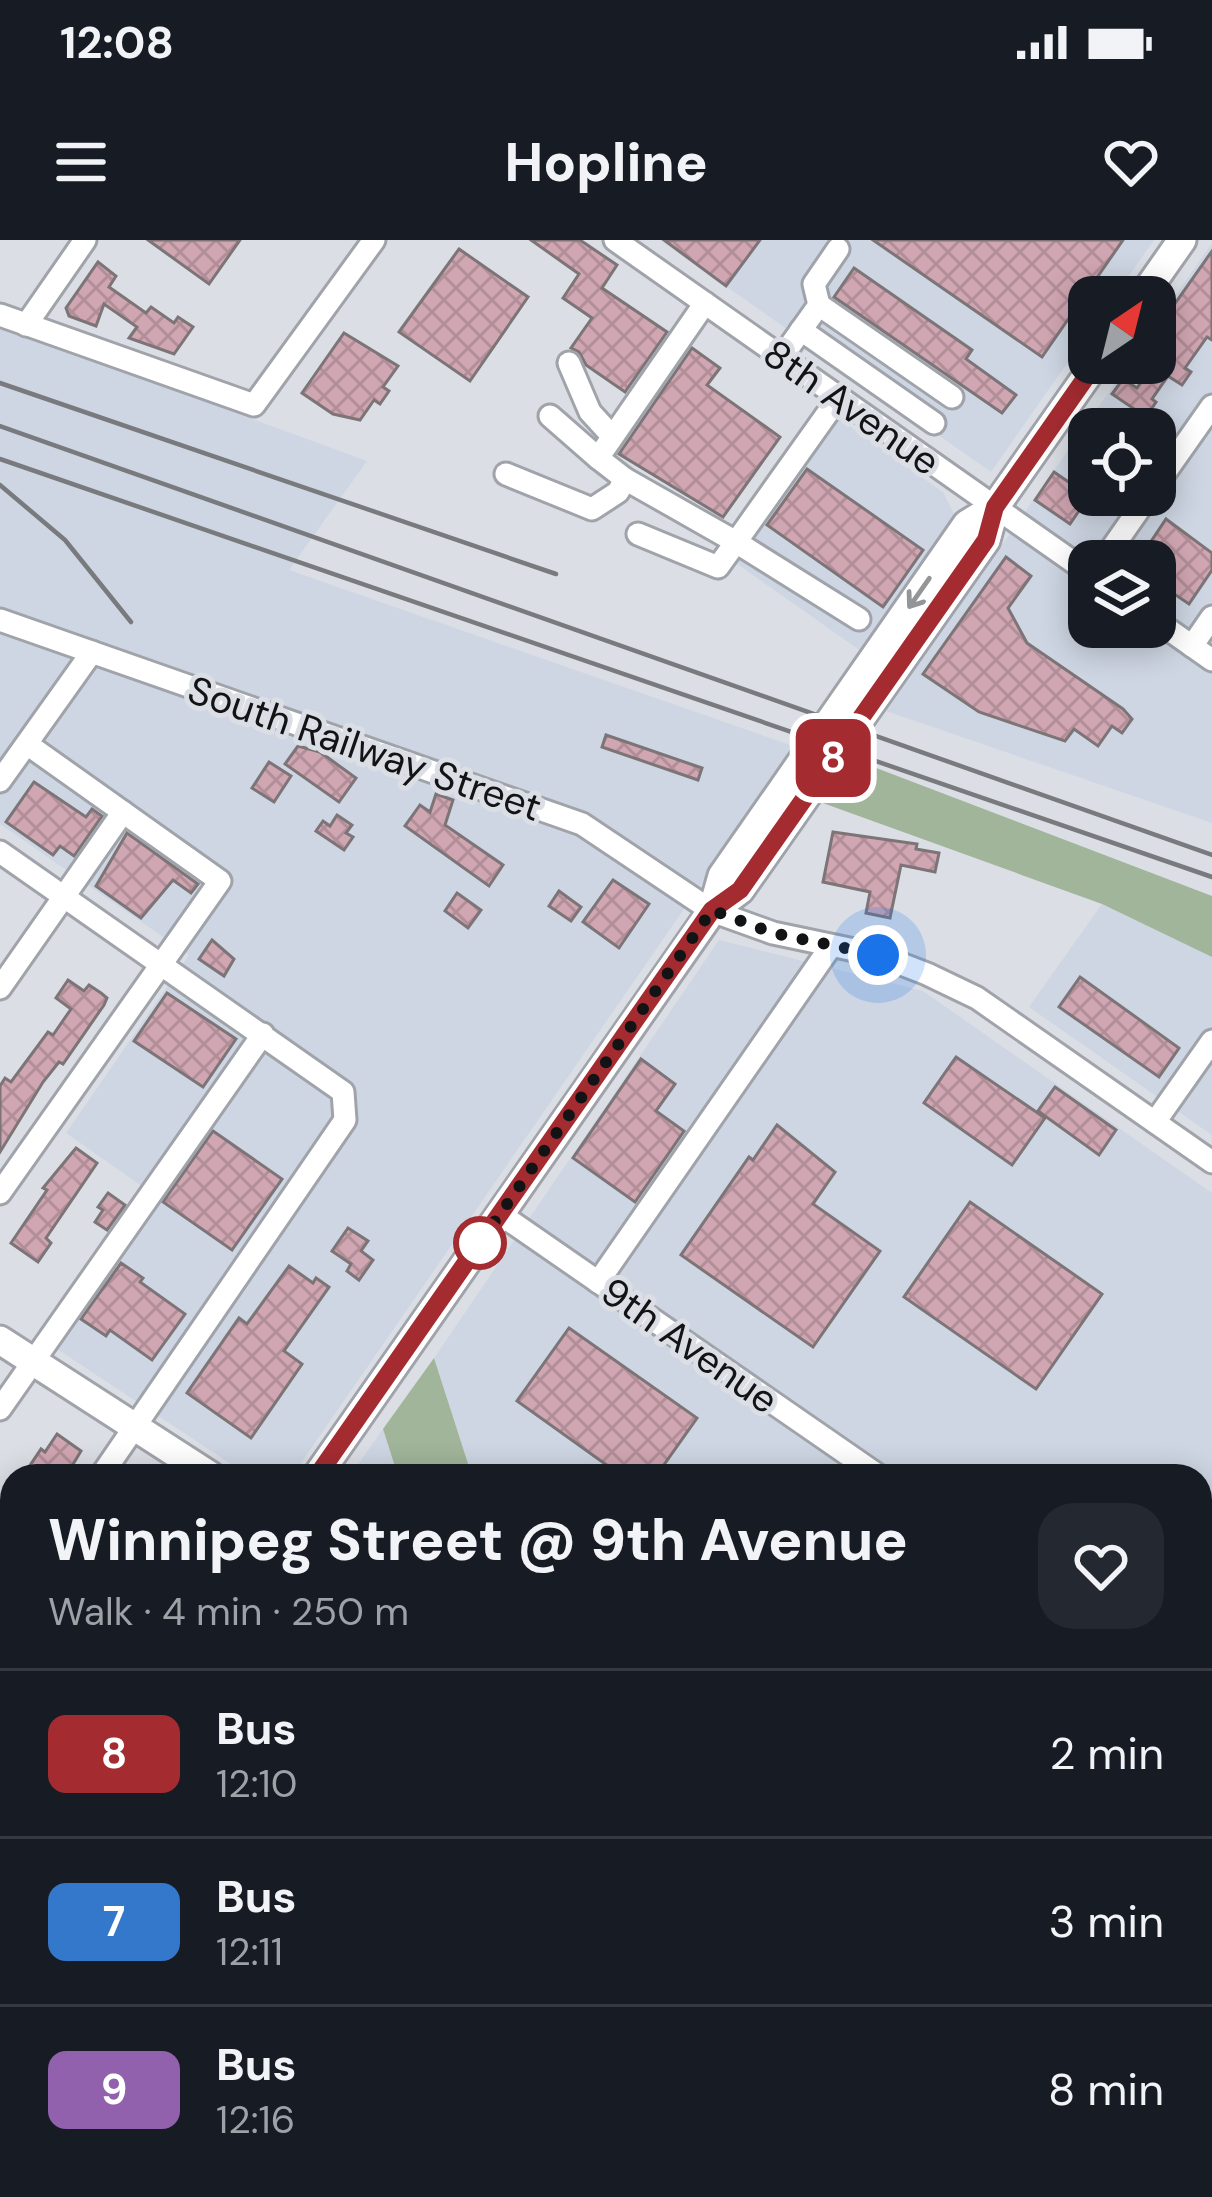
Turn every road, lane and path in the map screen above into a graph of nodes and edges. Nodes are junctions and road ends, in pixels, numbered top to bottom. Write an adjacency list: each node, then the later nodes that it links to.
1 (85, 240): 10 (street)
2 (374, 240): 10 (street)
3 (615, 240): 7 (street, 8th Avenue)
4 (1182, 240): 6 (main road)
5 (838, 249): 8 (street)
6 (1157, 276)
7 (705, 303): 12 (street, 8th Avenue); 20 (street)
8 (819, 305): 11 (street); 15 (street)
9 (0, 315): 10 (street)
10 (26, 325)
11 (801, 331): 12 (street); 19 (street)
12 (782, 357): 16 (street, 8th Avenue)
13 (569, 363): 20 (street)
14 (1081, 384): 25 (main road)
15 (952, 397)
16 (838, 398): 25 (street, 8th Avenue); 27 (street)
17 (1212, 406): 21 (street)
18 (550, 416): 22 (street)
19 (934, 423)
20 (612, 436): 22 (street)
21 (1176, 457)
22 (598, 458): 24 (street)
23 (506, 474): 24 (street)
24 (625, 479): 27 (street)
25 (995, 507): 28 (street, 8th Avenue); 41 (main road)
26 (638, 534): 27 (street)
27 (736, 542): 30 (street)
28 (1068, 558)
29 (1212, 617): 33 (street)
30 (859, 619)
31 (0, 620): 34 (street, South Railway Street)
32 (1176, 635): 33 (street)
33 (1192, 646): 35 (street)
34 (92, 652): 36 (street); 41 (street, South Railway Street)
35 (1212, 660)
36 (26, 744): 37 (street); 38 (street)
37 (0, 781)
38 (123, 812): 40 (street); 43 (street)
39 (0, 852): 40 (street)
40 (63, 896): 43 (street); 44 (street)
41 (712, 910): 42 (street, South Railway Street); 50 (main road)
42 (831, 946): 47 (street, South Railway Street); 51 (street)
43 (162, 965): 45 (street); 49 (street)
44 (0, 988)
45 (263, 1034): 53 (street); 55 (street)
46 (1212, 1041): 47 (street)
47 (1155, 1122): 48 (street, South Railway Street)
48 (1212, 1162)
49 (0, 1193)
50 (500, 1214): 51 (street, 9th Avenue); 58 (main road)
51 (598, 1282): 59 (street, 9th Avenue)
52 (0, 1340): 53 (main road)
53 (34, 1361): 54 (street); 55 (main road)
54 (0, 1409)
55 (136, 1426): 56 (street); 57 (main road)
56 (109, 1464)
57 (192, 1464)
58 (325, 1464)
59 (862, 1464)

